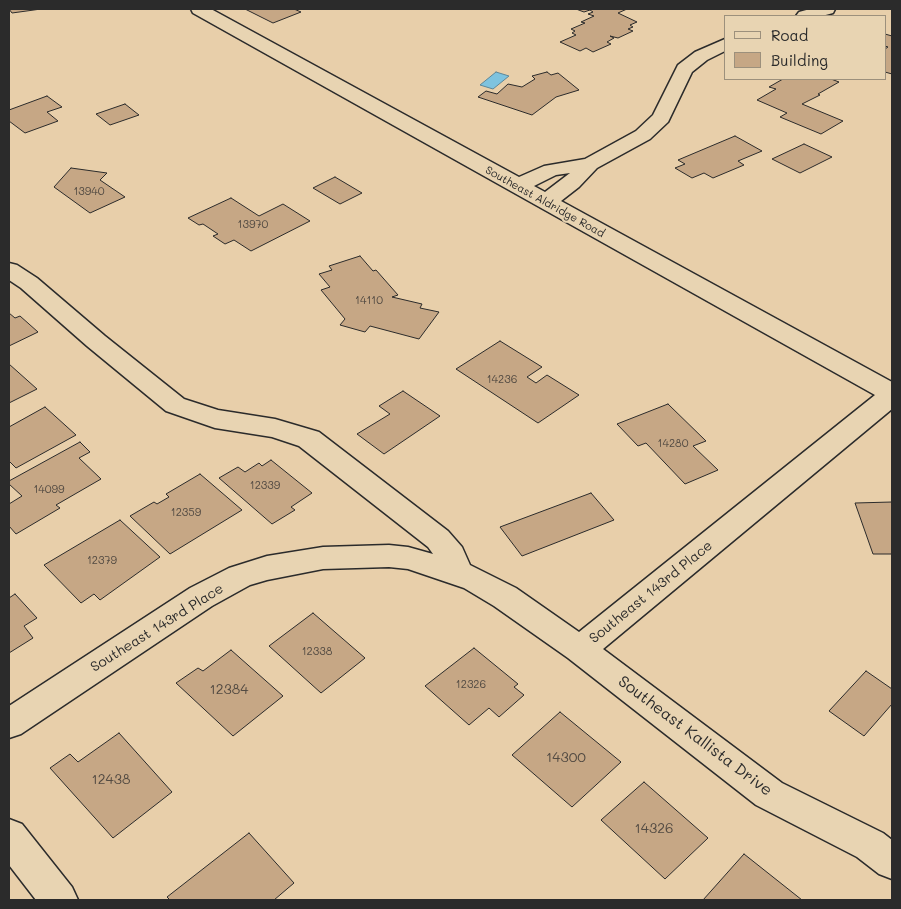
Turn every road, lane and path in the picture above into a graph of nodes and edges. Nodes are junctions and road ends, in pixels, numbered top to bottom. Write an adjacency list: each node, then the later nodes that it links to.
1 (199, 9): 6 (street, Southeast Aldridge Road)
2 (827, 9): 3 (street)
3 (808, 15)
4 (724, 44): 5 (street)
5 (590, 164): 6 (street); 7 (street)
6 (517, 186): 7 (street, Southeast Aldridge Road)
7 (545, 202): 9 (street, Southeast Aldridge Road)
8 (9, 270): 10 (street)
9 (892, 394): 11 (street, Southeast 143rd Place)
10 (458, 573): 11 (street, Southeast 143rd Place); 12 (street, Southeast 143rd Place)
11 (579, 649): 14 (street, Southeast Kallista Drive)
12 (9, 724)
13 (9, 836): 15 (street)
14 (892, 862)
15 (59, 900)

